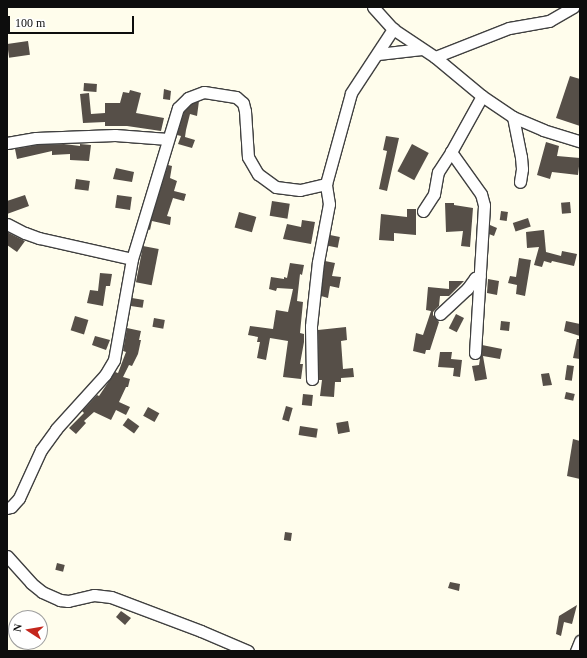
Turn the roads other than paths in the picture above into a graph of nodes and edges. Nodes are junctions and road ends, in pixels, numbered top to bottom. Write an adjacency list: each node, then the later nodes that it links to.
1 (373, 7): 3 (street)
2 (573, 7): 6 (street)
3 (393, 29): 4 (street); 5 (street)
4 (422, 49): 5 (street); 6 (street)
5 (378, 54): 14 (street)
6 (435, 57): 7 (street)
7 (482, 96): 8 (street); 12 (street)
8 (514, 117): 10 (street); 13 (street)
9 (168, 139): 11 (street); 14 (street); 17 (street)
10 (580, 141)
11 (7, 144)
12 (451, 152): 15 (street); 18 (street)
13 (520, 182)
14 (326, 184): 21 (street)
15 (423, 211)
16 (7, 224): 17 (street)
17 (132, 259): 22 (street)
18 (480, 276): 19 (street); 20 (street)
19 (440, 314)
20 (475, 353)
21 (312, 379)
22 (7, 508)
23 (7, 556): 25 (street)
24 (580, 641): 26 (street)
25 (248, 651)
26 (576, 651)

